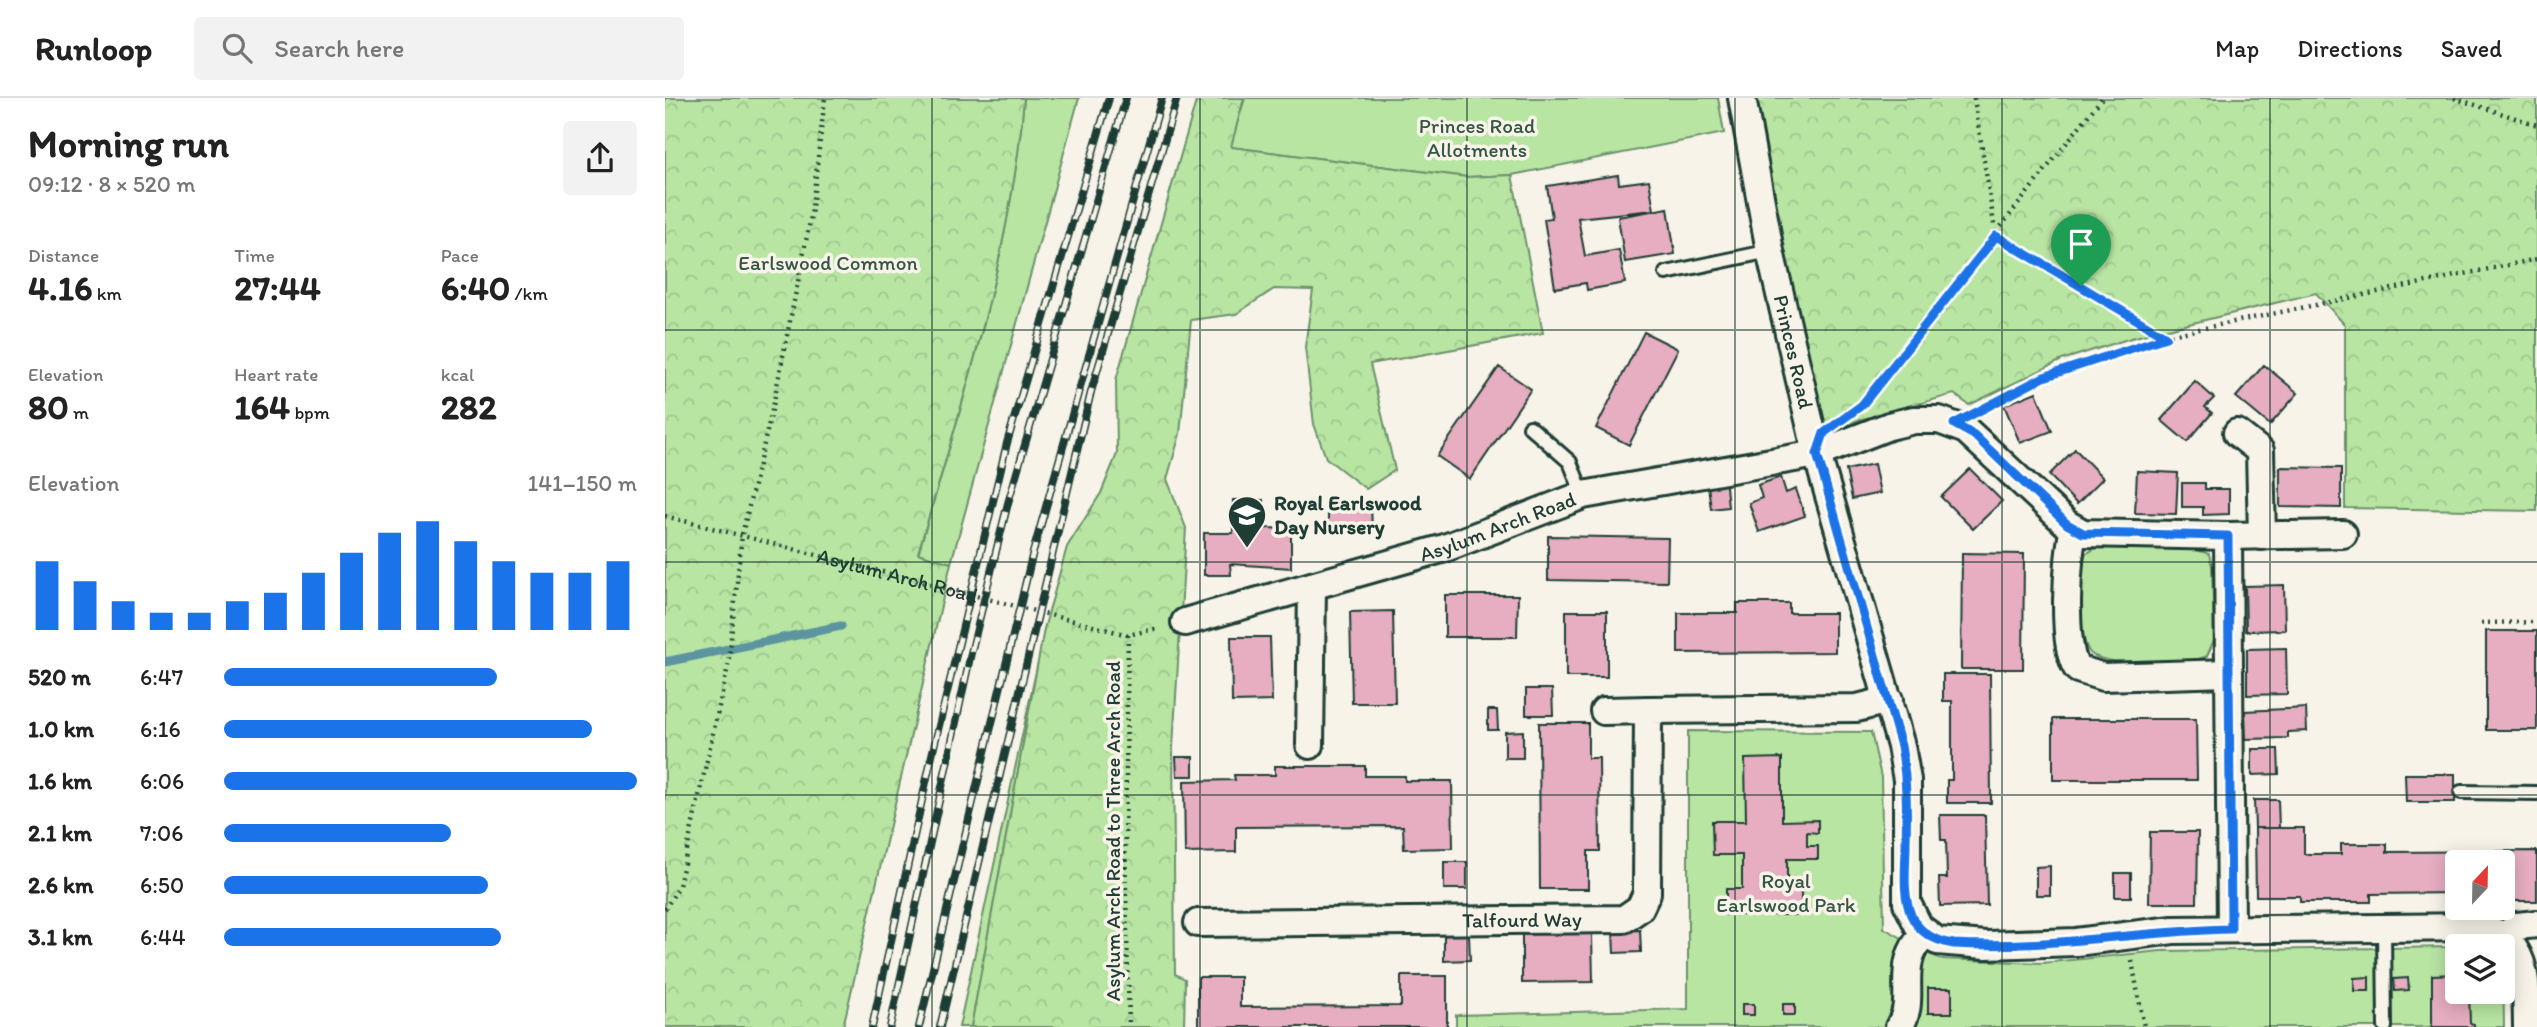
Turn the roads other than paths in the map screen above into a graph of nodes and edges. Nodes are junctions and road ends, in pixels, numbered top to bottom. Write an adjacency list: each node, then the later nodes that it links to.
1 (1742, 98): 2 (street, Princes Road)
2 (1770, 251): 3 (lane); 6 (street, Princes Road)
3 (1666, 273)
4 (1530, 427): 7 (lane)
5 (2237, 433): 11 (street)
6 (1817, 454): 7 (street, Asylum Arch Road); 8 (street); 15 (street)
7 (1583, 495): 12 (street, Asylum Arch Road)
8 (2074, 529): 10 (street); 14 (street)
9 (2343, 534): 11 (street)
10 (2228, 536): 11 (street); 14 (street)
11 (2262, 536)
12 (1312, 586): 13 (street, Asylum Arch Road); 18 (street)
13 (1185, 622)
14 (2229, 673): 24 (street)
15 (1889, 700): 16 (street); 25 (street)
16 (1648, 710): 17 (street); 21 (street, Talfourd Way)
17 (1604, 711)
18 (1310, 745)
19 (2461, 792): 20 (lane)
20 (2537, 793)
21 (1198, 923)
22 (2537, 924): 27 (street)
23 (2384, 928): 24 (street); 26 (street); 30 (lane)
24 (2231, 929): 25 (street)
25 (1924, 933): 29 (street)
26 (2498, 934)
27 (2507, 934)
28 (2515, 949): 31 (street)
29 (1899, 1027)
30 (2385, 1027)
31 (2527, 1027)

